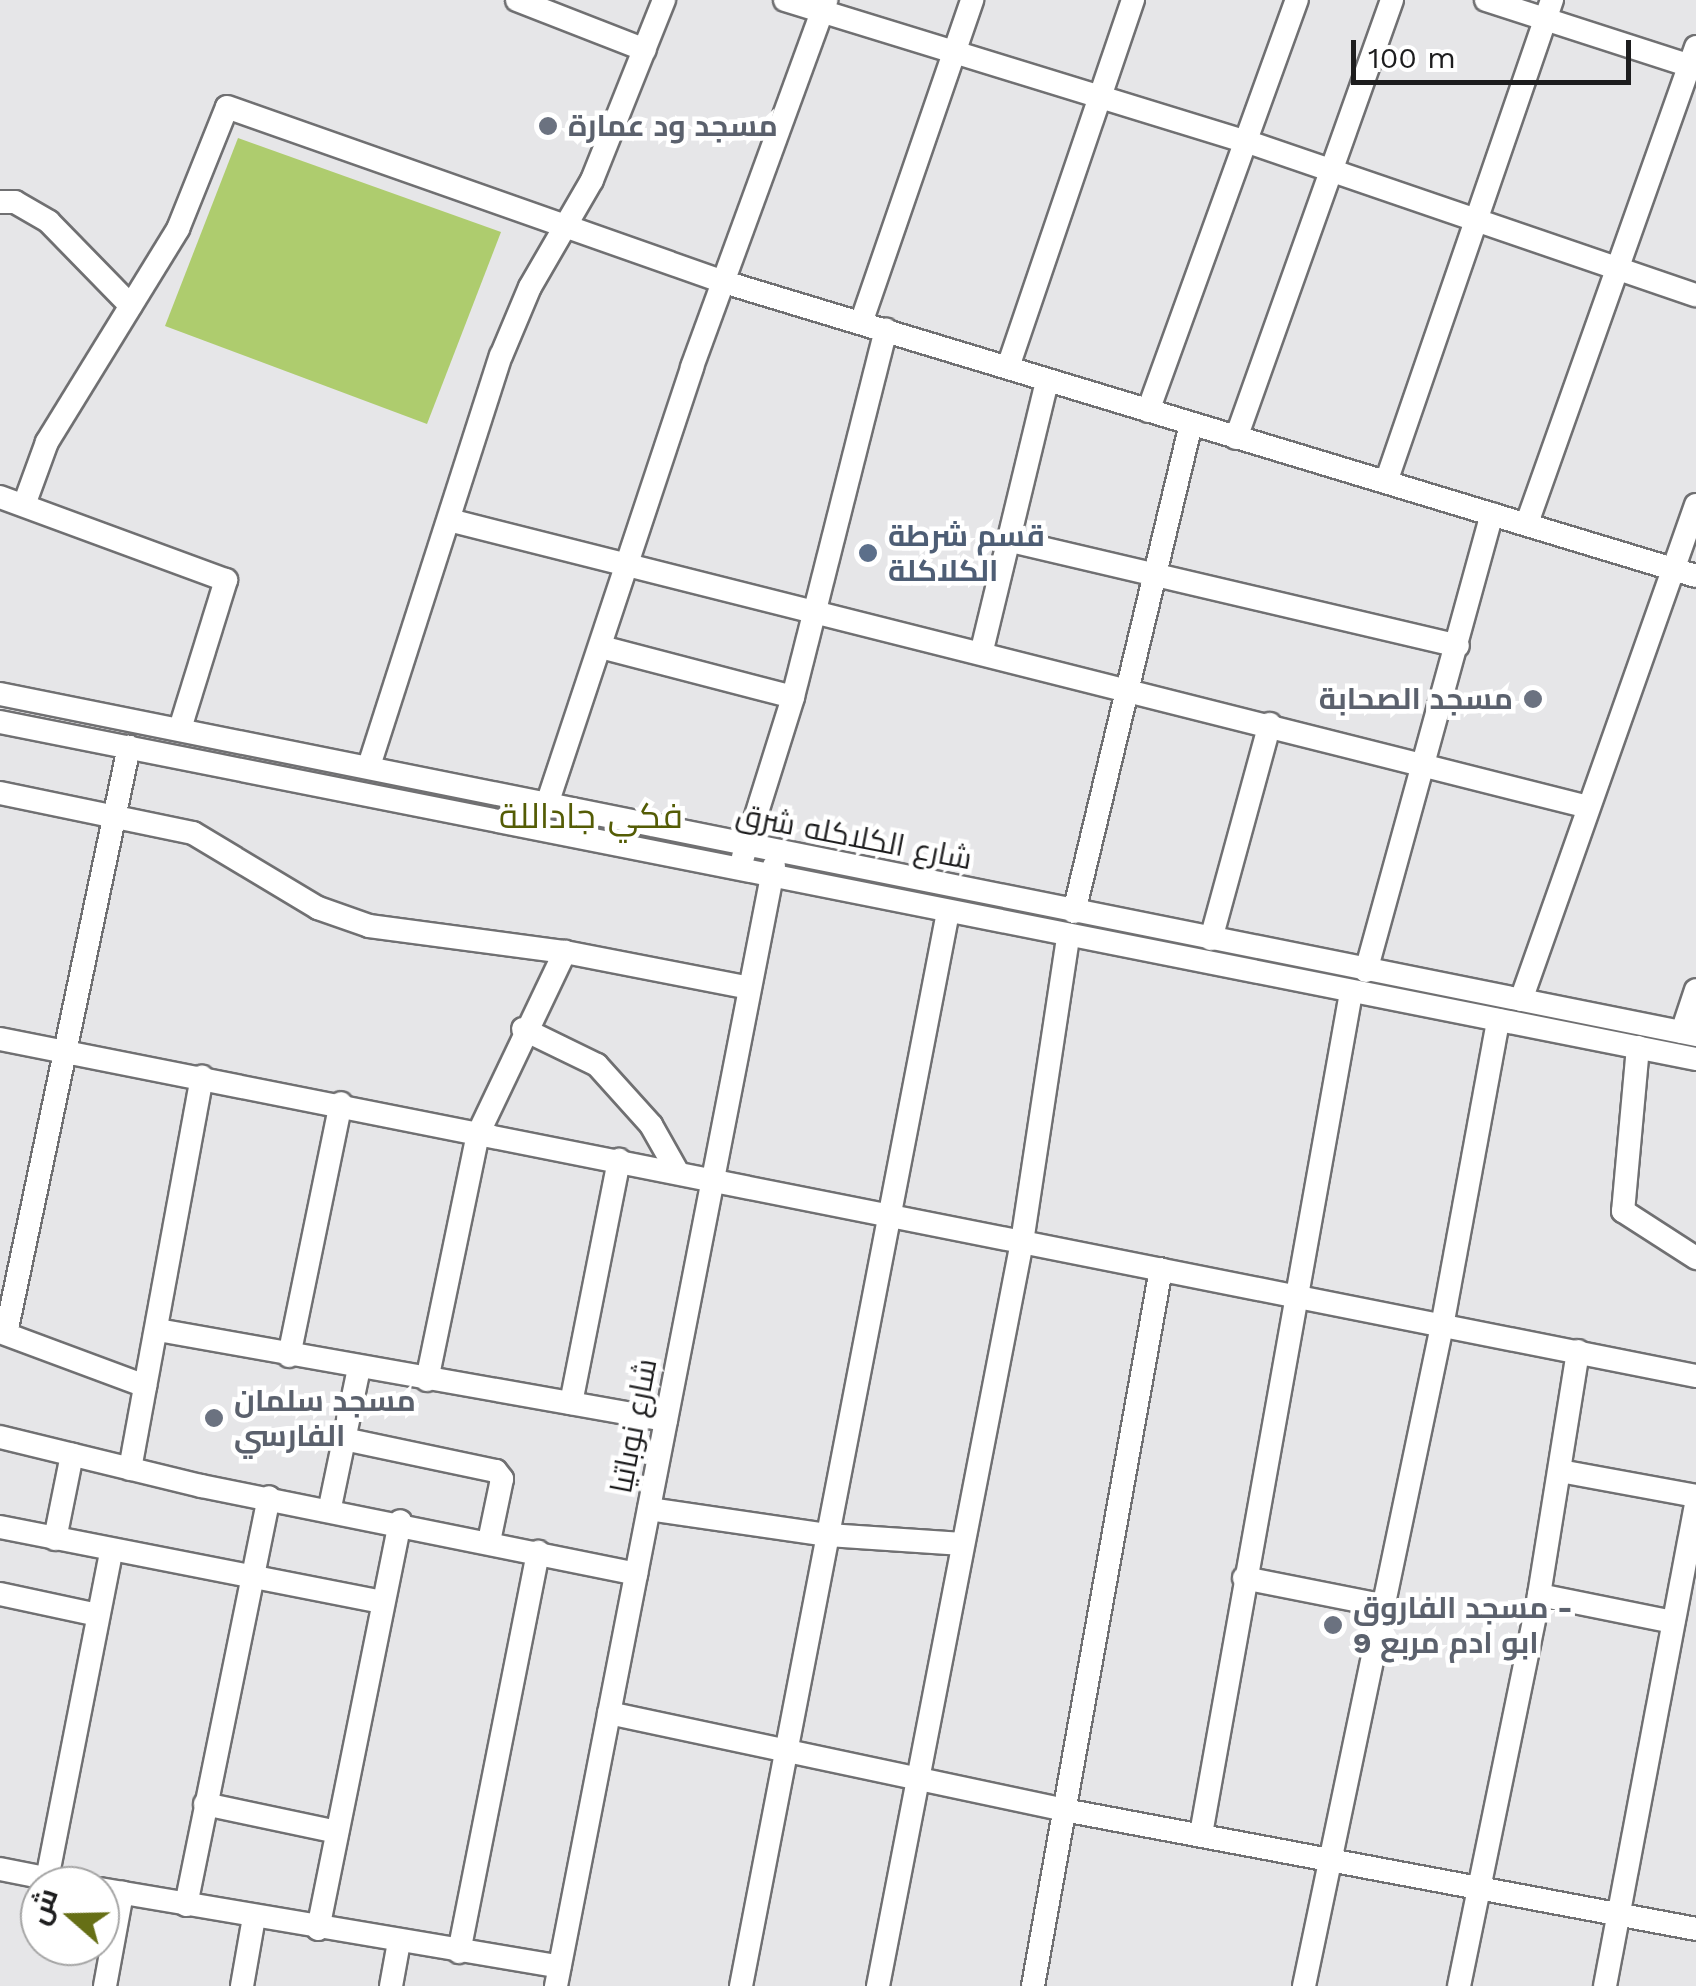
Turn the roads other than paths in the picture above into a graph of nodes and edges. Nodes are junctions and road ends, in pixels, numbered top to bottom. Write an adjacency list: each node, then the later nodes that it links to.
1 (517, 0): 11 (street)
2 (664, 0): 11 (street)
3 (785, 0): 9 (street)
4 (972, 0): 12 (street)
5 (1132, 0): 14 (street)
6 (1296, 0): 15 (street)
7 (1392, 0): 16 (street)
8 (1486, 0): 10 (street)
9 (824, 6): 12 (street); 21 (street)
10 (1549, 10): 13 (street); 18 (street)
11 (645, 50): 19 (street)
12 (953, 54): 14 (street); 24 (street)
13 (1694, 60): 20 (street)
14 (1099, 97): 15 (street); 26 (street)
15 (1248, 142): 16 (street); 28 (street)
16 (1332, 170): 18 (street); 30 (street)
17 (0, 202): 23 (street)
18 (1474, 219): 20 (street); 31 (street)
19 (567, 230): 21 (street); 23 (street); 36 (street)
20 (1618, 269): 22 (street); 37 (street)
21 (724, 282): 24 (street); 39 (street)
22 (1696, 295)
23 (131, 306): 33 (street)
24 (861, 323): 25 (street)
25 (886, 330): 26 (street); 43 (street)
26 (1008, 366): 27 (street)
27 (1047, 381): 28 (street); 38 (street)
28 (1148, 411): 29 (street)
29 (1191, 424): 30 (street); 42 (street)
30 (1236, 438): 31 (street)
31 (1386, 482): 35 (street)
32 (0, 497): 33 (street)
33 (24, 505): 52 (street)
34 (1696, 505): 40 (street)
35 (1492, 514): 37 (street); 44 (street)
36 (453, 521): 39 (street); 55 (street)
37 (1527, 522): 40 (street)
38 (1008, 540): 42 (street); 46 (street)
39 (630, 565): 43 (street); 45 (street)
40 (1672, 568): 41 (street); 58 (street)
41 (1696, 576)
42 (1156, 577): 44 (street); 47 (street)
43 (816, 609): 46 (street); 49 (street)
44 (1458, 646): 54 (street)
45 (601, 647): 49 (street); 57 (street)
46 (982, 650): 47 (street)
47 (1129, 688): 51 (street); 65 (street)
48 (0, 694): 52 (street, شارع الكلاكله شرق)
49 (793, 697): 60 (street)
50 (0, 722): 53 (street, شارع الكلاكله شرق)
51 (1270, 724): 54 (street); 67 (street)
52 (180, 729): 55 (street, شارع الكلاكله شرق)
53 (129, 747): 59 (street); 62 (street, شارع الكلاكله شرق)
54 (1424, 765): 58 (street); 69 (street)
55 (368, 766): 57 (street, شارع الكلاكله شرق)
56 (0, 792): 59 (street)
57 (547, 804): 60 (street, شارع الكلاكله شرق)
58 (1584, 806): 73 (street)
59 (113, 816): 68 (street); 79 (street)
60 (746, 845): 61 (street, شارع الكلاكله شرق); 62 (street)
61 (777, 851): 63 (street, شارع نوباتيا); 65 (street, شارع الكلاكله شرق)
62 (740, 871): 63 (street, شارع الكلاكله شرق)
63 (772, 877): 64 (street, شارع الكلاكله شرق); 70 (street, شارع نوباتيا)
64 (948, 912): 66 (street, شارع الكلاكله شرق); 87 (street)
65 (1074, 912): 67 (street, شارع الكلاكله شرق)
66 (1068, 937): 72 (street, شارع الكلاكله شرق); 88 (street)
67 (1211, 939): 69 (street, شارع الكلاكله شرق)
68 (565, 952): 70 (street); 75 (street)
69 (1366, 971): 73 (street, شارع الكلاكله شرق)
70 (750, 988): 86 (street, شارع نوباتيا)
71 (1696, 990): 76 (street)
72 (1351, 993): 74 (street, شارع الكلاكله شرق); 91 (street)
73 (1521, 1000): 76 (street, شارع الكلاكله شرق)
74 (1498, 1020): 78 (street, شارع الكلاكله شرق); 92 (street)
75 (523, 1029): 83 (street); 85 (street)
76 (1689, 1033)
77 (0, 1038): 79 (street)
78 (1638, 1047): 80 (street, شارع الكلاكله شرق); 89 (street)
79 (66, 1051): 81 (street); 94 (street)
80 (1696, 1059)
81 (202, 1077): 82 (street); 93 (street)
82 (340, 1104): 83 (street); 96 (street)
83 (478, 1134): 84 (street); 99 (street)
84 (619, 1160): 85 (street); 101 (street)
85 (677, 1171): 86 (street)
86 (713, 1178): 87 (street); 102 (street, شارع نوباتيا)
87 (886, 1216): 88 (street); 115 (street)
88 (1022, 1242): 90 (street); 118 (street)
89 (1696, 1258)
90 (1161, 1270): 91 (street); 134 (street)
91 (1294, 1294): 92 (street); 122 (street)
92 (1443, 1320): 95 (street); 127 (street)
93 (158, 1330): 96 (street); 100 (street)
94 (3, 1333): 100 (street)
95 (1578, 1351): 98 (street); 107 (street)
96 (289, 1356): 97 (street)
97 (359, 1368): 99 (street); 104 (street)
98 (1696, 1376)
99 (427, 1380): 101 (street)
100 (145, 1386): 106 (street)
101 (571, 1403): 102 (street)
102 (666, 1420): 112 (street, شارع نوباتيا)
103 (0, 1437): 105 (street)
104 (344, 1439): 111 (street); 117 (street)
105 (72, 1456): 106 (street); 116 (street)
106 (130, 1469): 109 (street)
107 (1560, 1471): 108 (street); 125 (street)
108 (1696, 1496)
109 (269, 1497): 111 (street); 123 (street)
110 (1696, 1505): 129 (street)
111 (330, 1507): 113 (street)
112 (648, 1509): 115 (street); 121 (street, شارع نوباتيا)
113 (400, 1521): 117 (street); 126 (street)
114 (0, 1527): 116 (street)
115 (828, 1535): 118 (street); 131 (street)
116 (55, 1539): 120 (street)
117 (489, 1541): 119 (street)
118 (962, 1544): 132 (street)
119 (538, 1552): 121 (street); 147 (street)
120 (111, 1553): 123 (street); 128 (street)
121 (636, 1574): 130 (street, شارع نوباتيا)
122 (1244, 1578): 127 (street); 136 (street)
123 (251, 1580): 126 (street); 133 (street)
124 (0, 1594): 128 (street)
125 (1539, 1595): 129 (street); 139 (street)
126 (384, 1602): 135 (street)
127 (1380, 1605): 137 (street)
128 (98, 1615): 138 (street)
129 (1673, 1622): 142 (street)
130 (609, 1713): 131 (street); 148 (street, شارع نوباتيا)
131 (786, 1754): 132 (street); 151 (street)
132 (918, 1780): 134 (street); 152 (street)
133 (204, 1804): 135 (street); 141 (street)
134 (1064, 1810): 136 (street); 153 (street)
135 (337, 1832): 144 (street)
136 (1201, 1834): 137 (street)
137 (1327, 1857): 139 (street); 154 (street)
138 (49, 1866)
139 (1478, 1884): 142 (street); 155 (street)
140 (120, 1893): 141 (street)
141 (186, 1905): 143 (street)
142 (1619, 1914): 145 (street); 156 (street)
143 (254, 1918): 144 (street); 149 (street)
144 (318, 1928): 146 (street)
145 (1696, 1929)
146 (399, 1942): 147 (street); 150 (street)
147 (459, 1952): 148 (street)
148 (558, 1977)
149 (242, 1986)
150 (391, 1986)
151 (740, 1986)
152 (878, 1986)
153 (1032, 1986)
154 (1304, 1986)
155 (1459, 1986)
156 (1605, 1986)

